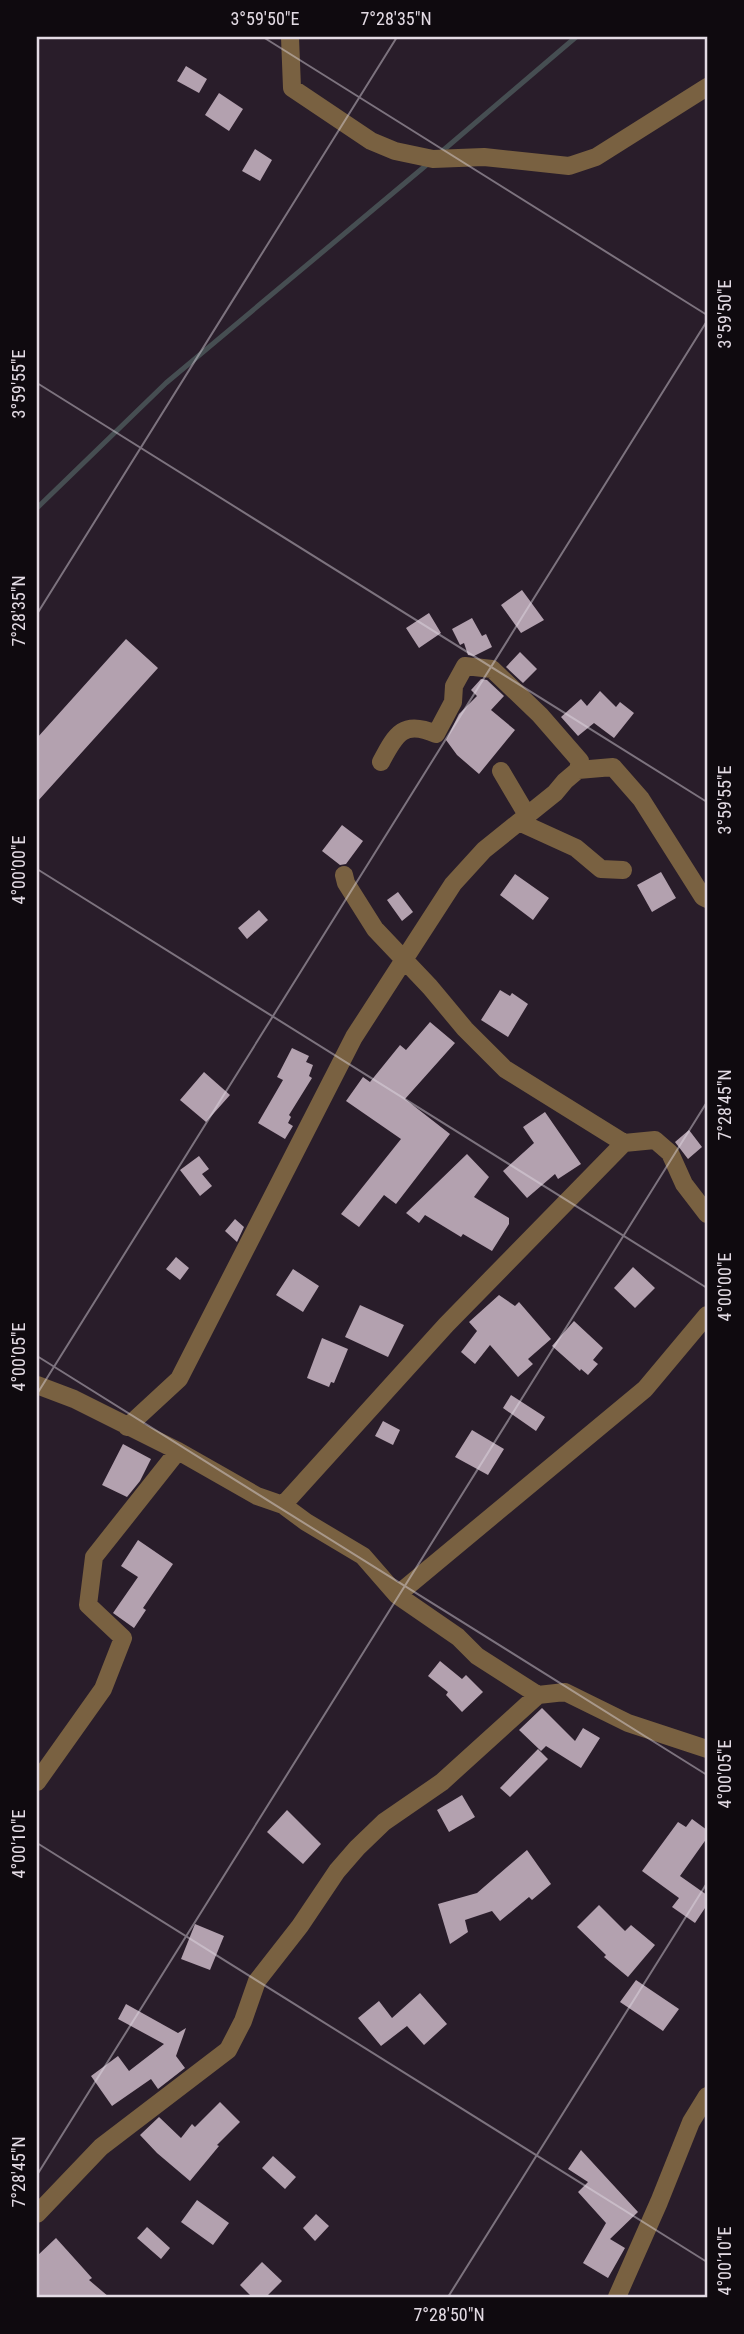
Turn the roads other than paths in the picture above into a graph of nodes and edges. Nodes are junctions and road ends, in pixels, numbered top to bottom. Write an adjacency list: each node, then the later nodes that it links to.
1 (290, 37): 2 (street)
2 (707, 87)
3 (381, 762): 4 (street)
4 (578, 770): 6 (street); 9 (street)
5 (501, 771): 6 (street)
6 (523, 818): 7 (street); 10 (street)
7 (622, 870)
8 (344, 875): 10 (street)
9 (707, 899)
10 (405, 959): 11 (street); 15 (street)
11 (624, 1143): 12 (street); 17 (street)
12 (707, 1214)
13 (707, 1315): 18 (street)
14 (37, 1385): 15 (street)
15 (127, 1427): 16 (street)
16 (178, 1451): 17 (street); 21 (street)
17 (283, 1505): 18 (street)
18 (397, 1595): 19 (street)
19 (538, 1695): 20 (street); 23 (street)
20 (707, 1749)
21 (37, 1782)
22 (707, 2096): 24 (street)
23 (37, 2214)
24 (617, 2297)

